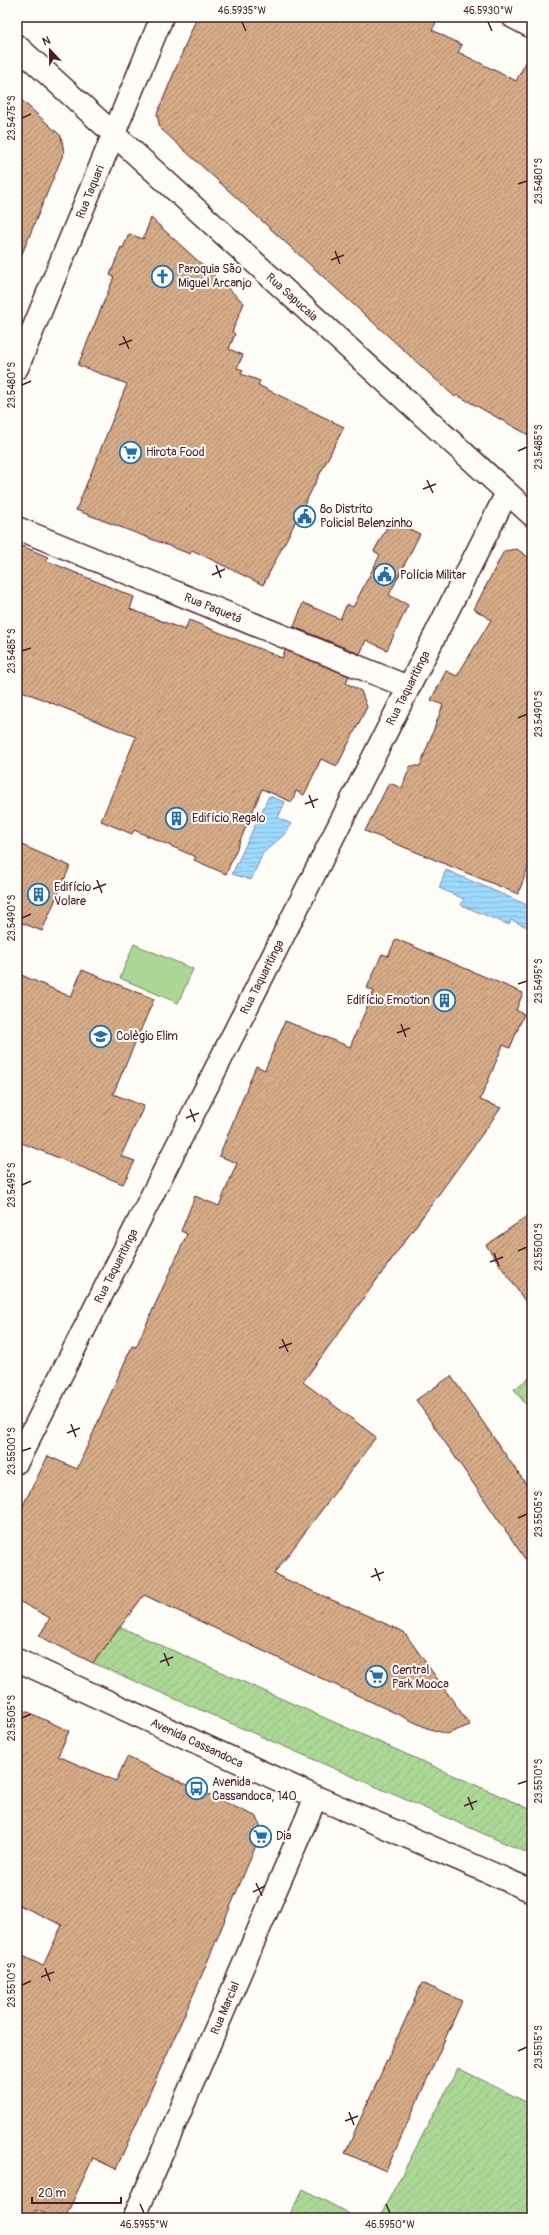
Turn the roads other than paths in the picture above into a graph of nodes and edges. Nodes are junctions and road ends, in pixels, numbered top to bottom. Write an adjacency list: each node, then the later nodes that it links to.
1 (162, 17): 5 (street, Rua Taquari)
2 (513, 17): 3 (street)
3 (532, 27)
4 (17, 46): 5 (street, Rua Sapucaia)
5 (114, 134): 6 (street, Rua Taquari); 7 (street, Rua Sapucaia)
6 (17, 368)
7 (507, 493): 8 (street, Rua Sapucaia); 10 (street, Rua Taquaritinga)
8 (532, 515)
9 (17, 528): 10 (street, Rua Paquetá)
10 (408, 687): 11 (street, Rua Taquaritinga)
11 (17, 1462)
12 (17, 1660): 13 (street, Avenida Cassandoca)
13 (316, 1797): 14 (street, Avenida Cassandoca); 15 (street, Rua Marcial)
14 (532, 1891)
15 (134, 2218)

